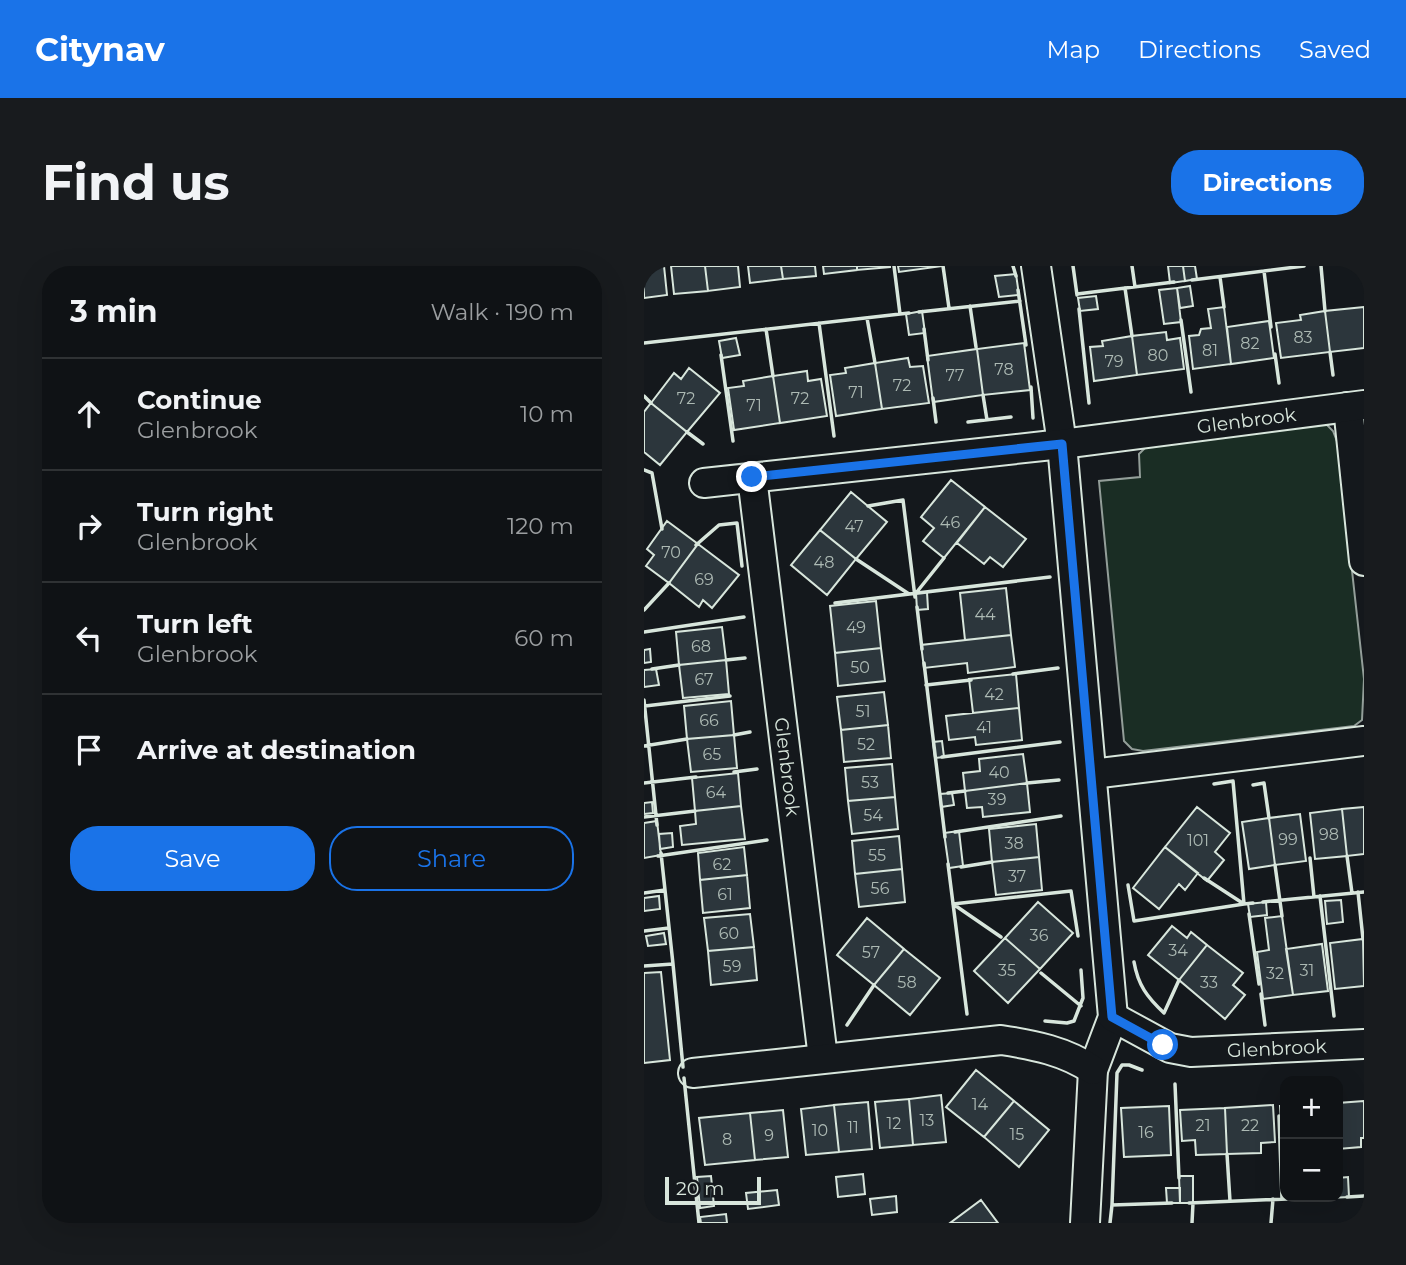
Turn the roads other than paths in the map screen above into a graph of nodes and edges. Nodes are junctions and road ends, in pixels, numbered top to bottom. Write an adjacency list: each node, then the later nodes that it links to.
1 (1036, 266): 3 (street)
2 (1356, 406): 3 (street, Glenbrook); 6 (street, Glenbrook)
3 (1062, 444): 4 (street, Glenbrook); 8 (street)
4 (752, 477): 5 (street, Glenbrook); 11 (street, Glenbrook)
5 (704, 484)
6 (1364, 561)
7 (1364, 741): 8 (street)
8 (1091, 774): 9 (street)
9 (1112, 1017): 10 (street, Glenbrook); 12 (street)
10 (1364, 1044)
11 (822, 1058): 12 (street); 13 (street)
12 (1093, 1070): 14 (street)
13 (693, 1073)
14 (1085, 1223)

